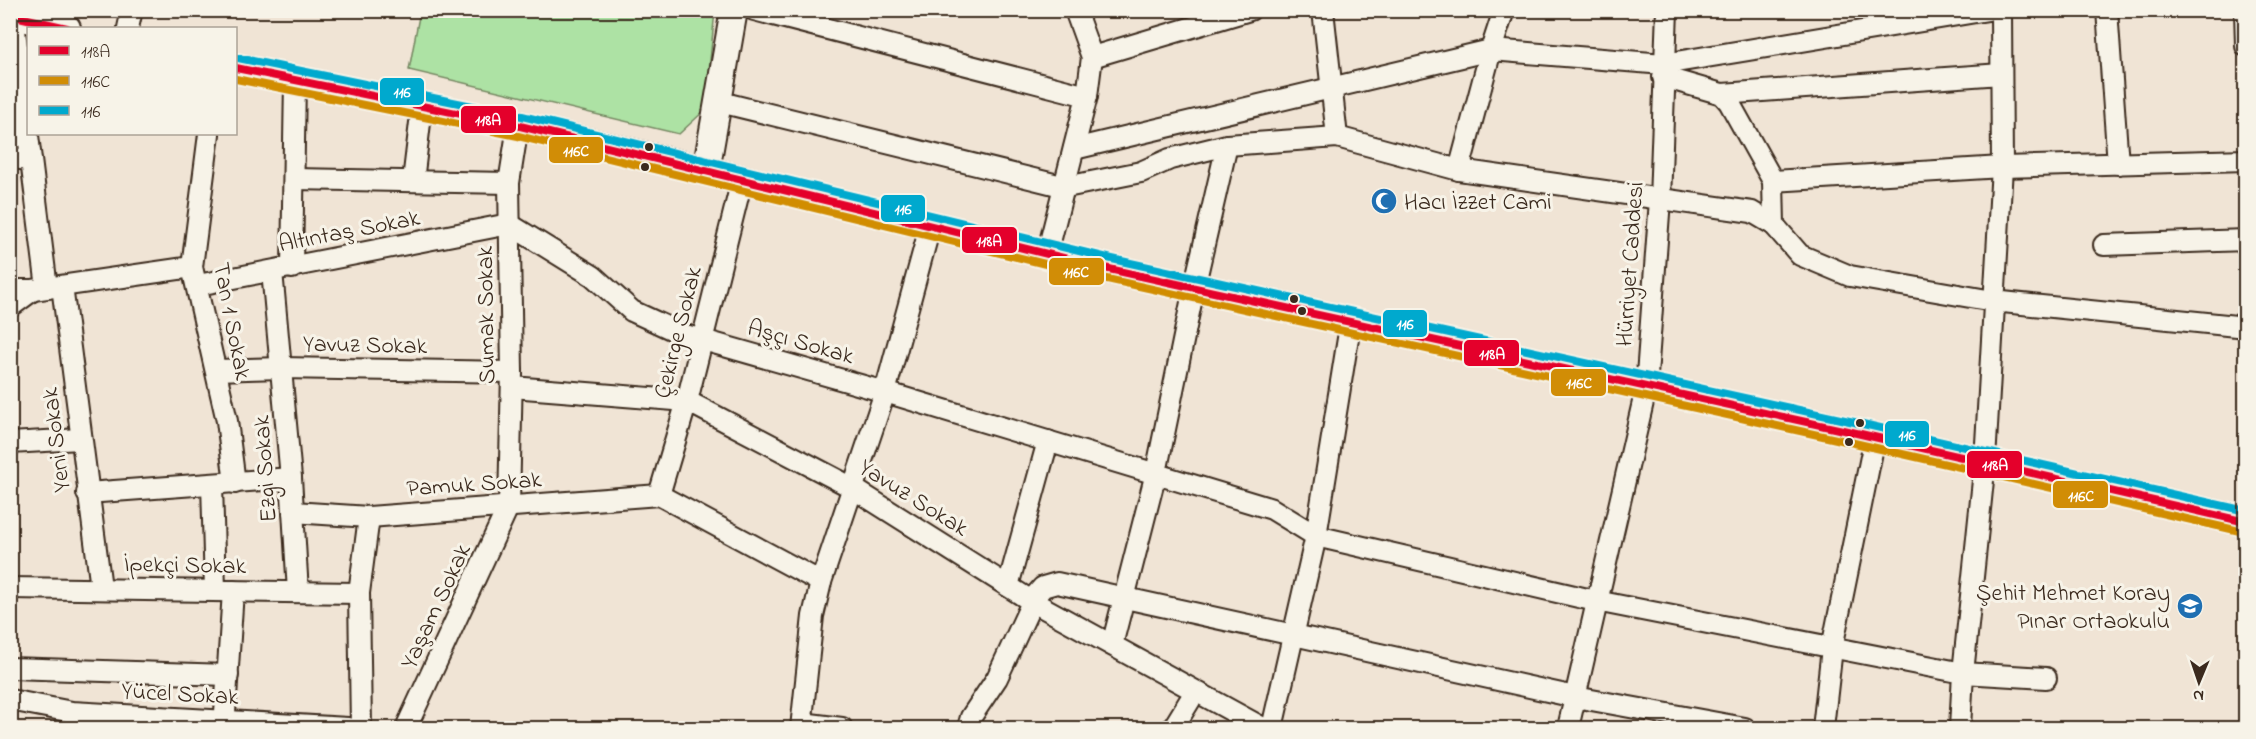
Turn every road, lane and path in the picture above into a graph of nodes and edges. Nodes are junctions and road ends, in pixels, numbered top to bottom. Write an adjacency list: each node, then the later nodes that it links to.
1 (132, 10): 15 (street)
2 (734, 10): 26 (street)
3 (754, 10): 25 (street)
4 (1075, 10): 18 (street)
5 (1250, 10): 18 (street)
6 (1323, 10): 23 (street)
7 (1504, 10): 17 (street)
8 (1667, 10): 20 (street, Hürriyet Caddesi)
9 (1988, 10): 20 (street)
10 (2001, 10): 21 (street)
11 (2107, 10): 38 (street)
12 (2244, 10): 16 (street)
13 (12, 15): 14 (street); 29 (street, Yeni Sokak)
14 (63, 27)
15 (128, 27)
16 (2246, 46)
17 (1491, 50): 20 (street); 23 (street); 40 (street)
18 (1092, 57): 25 (street)
19 (237, 68): 22 (street)
20 (1663, 71): 24 (street); 48 (street, Hürriyet Caddesi)
21 (2001, 74): 24 (street); 39 (street)
22 (295, 80): 27 (street); 42 (street)
23 (1332, 87): 32 (street); 34 (street)
24 (1722, 94): 45 (street)
25 (1087, 96): 34 (street)
26 (720, 102): 41 (street); 47 (street)
27 (422, 106): 28 (street); 44 (street)
28 (518, 126): 41 (street); 46 (street, Sumak Sokak)
29 (27, 129)
30 (28, 135): 36 (street, Yeni Sokak)
31 (210, 135): 57 (street, Tan 1 Sokak)
32 (1337, 137): 33 (street); 40 (street)
33 (1227, 145): 47 (street); 59 (street)
34 (1074, 150): 47 (street)
35 (10, 158): 36 (street)
36 (31, 160): 58 (street, Yeni Sokak)
37 (2246, 160): 38 (street)
38 (2118, 164): 39 (street)
39 (2002, 166): 45 (street); 61 (street)
40 (1459, 170): 48 (street)
41 (706, 171): 43 (street)
42 (294, 179): 44 (street); 55 (street)
43 (741, 180): 51 (street); 65 (street, Çekirge Sokak)
44 (413, 181): 46 (street)
45 (1773, 182): 50 (street)
46 (509, 183): 49 (street, Sumak Sokak)
47 (1066, 187): 54 (street)
48 (1660, 200): 50 (street); 69 (street, Hürriyet Caddesi)
49 (509, 224): 55 (street, Altıntaş Sokak); 65 (street, Aşçı Sokak); 68 (street, Sumak Sokak)
50 (1774, 225): 61 (street)
51 (930, 227): 54 (street); 70 (street)
52 (2246, 240): 53 (street)
53 (2104, 245)
54 (1047, 254): 59 (street)
55 (292, 268): 56 (street, Altıntaş Sokak)
56 (272, 272): 57 (street, Altıntaş Sokak); 66 (street, Ezgi Sokak)
57 (195, 276): 58 (street, Altıntaş Sokak); 67 (street, Tan 1 Sokak)
58 (47, 288): 60 (street, Altıntaş Sokak); 62 (street); 73 (street, Yeni Sokak)
59 (1194, 288): 63 (street); 77 (street)
60 (10, 290)
61 (1993, 301): 64 (street); 76 (street)
62 (10, 307)
63 (1351, 320): 69 (street); 88 (street)
64 (2246, 327)
65 (703, 339): 70 (street, Aşçı Sokak); 71 (street, Çekirge Sokak)
66 (281, 368): 67 (street, Yavuz Sokak); 68 (street, Yavuz Sokak); 78 (street, Ezgi Sokak)
67 (217, 370): 79 (street, Tan 1 Sokak)
68 (512, 379): 71 (street, Yavuz Sokak); 84 (street, Sumak Sokak)
69 (1646, 388): 72 (street); 97 (street, Hürriyet Caddesi)
70 (885, 392): 74 (street, Aşçı Sokak); 81 (street)
71 (687, 401): 81 (street, Yavuz Sokak); 83 (street, Çekirge Sokak)
72 (1875, 437): 76 (street); 101 (street)
73 (80, 439): 75 (street); 82 (street, Yeni Sokak)
74 (1048, 441): 77 (street, Aşçı Sokak); 90 (street)
75 (10, 443)
76 (1985, 461): 87 (street); 103 (street)
77 (1156, 473): 88 (street, Aşçı Sokak); 96 (street)
78 (291, 478): 79 (street); 85 (street, Ezgi Sokak)
79 (235, 483): 80 (street)
80 (212, 484): 82 (street); 93 (street)
81 (851, 487): 89 (street); 90 (street, Yavuz Sokak)
82 (87, 493): 92 (street, Yeni Sokak)
83 (659, 495): 84 (street, Pamuk Sokak); 89 (street)
84 (509, 505): 86 (street, Pamuk Sokak); 115 (street, Yaşam Sokak)
85 (293, 512): 86 (street, Pamuk Sokak); 94 (street, Ezgi Sokak)
86 (369, 516): 95 (street)
87 (2246, 522)
88 (1316, 536): 97 (street, Aşçı Sokak); 99 (street)
89 (821, 582): 112 (street)
90 (1008, 586): 98 (street, Yavuz Sokak)
91 (10, 588): 92 (street, İpekçi Sokak)
92 (100, 588): 93 (street, İpekçi Sokak)
93 (224, 590): 94 (street, İpekçi Sokak); 104 (street)
94 (298, 592): 95 (street, İpekçi Sokak)
95 (359, 593): 114 (street)
96 (1124, 597): 98 (street); 99 (street); 100 (street)
97 (1596, 601): 101 (street, Aşçı Sokak); 107 (street, Hürriyet Caddesi)
98 (1033, 602): 100 (street, Yavuz Sokak); 117 (street)
99 (1293, 635): 107 (street); 120 (street)
100 (1112, 645): 106 (street, Yavuz Sokak)
101 (1832, 648): 103 (street, Aşçı Sokak); 123 (street)
102 (10, 668): 104 (street)
103 (1963, 673): 105 (street, Aşçı Sokak); 124 (street)
104 (228, 675): 110 (street)
105 (2046, 678)
106 (1195, 692): 118 (street); 119 (street, Yavuz Sokak)
107 (1575, 696): 121 (street, Hürriyet Caddesi); 122 (street)
108 (10, 700): 109 (street, Yücel Sokak)
109 (70, 720): 110 (street, Yücel Sokak)
110 (225, 725): 111 (street, Yücel Sokak)
111 (278, 726): 113 (street, Yücel Sokak)
112 (802, 726): 116 (street)
113 (348, 729)
114 (361, 729)
115 (406, 729)
116 (842, 729)
117 (968, 729)
118 (1173, 729)
119 (1263, 729)
120 (1272, 729)
121 (1568, 729)
122 (1745, 729)
123 (1824, 729)
124 (1960, 729)

